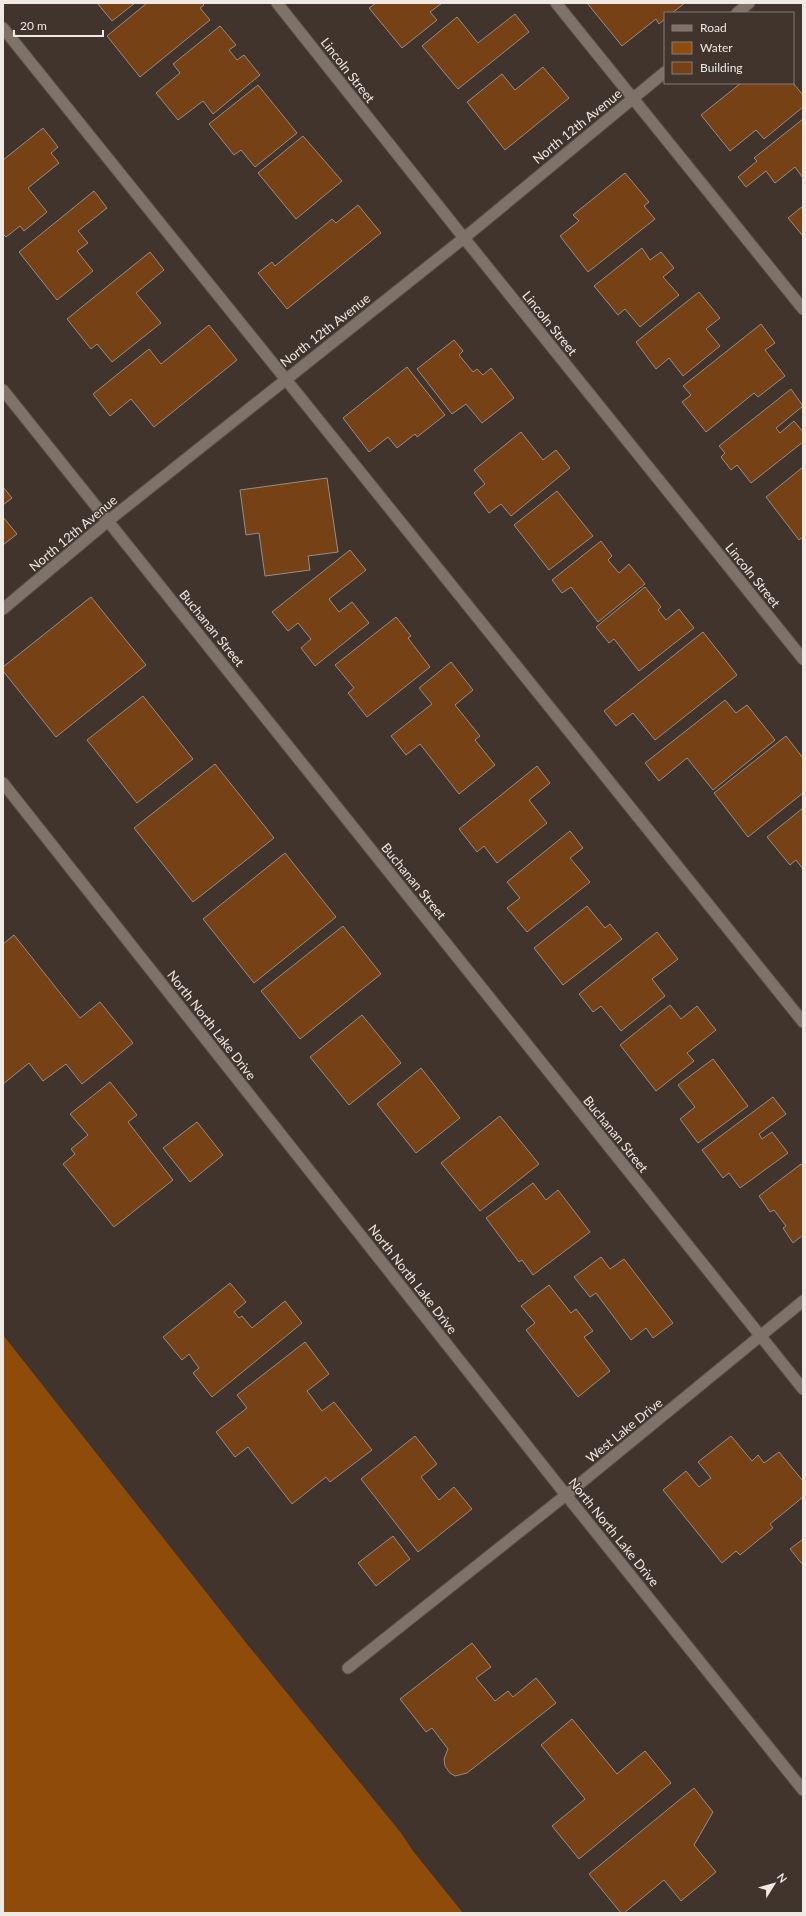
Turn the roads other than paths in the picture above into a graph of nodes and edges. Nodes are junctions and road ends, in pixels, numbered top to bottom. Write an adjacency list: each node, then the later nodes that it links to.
1 (277, 3): 8 (street, Lincoln Street)
2 (556, 3): 7 (street)
3 (749, 3): 4 (street)
4 (738, 12)
5 (3, 28): 10 (street)
6 (664, 73): 7 (street, North 12th Avenue)
7 (633, 98): 8 (street, North 12th Avenue); 9 (street)
8 (464, 238): 10 (street, North 12th Avenue); 14 (street, Lincoln Street)
9 (803, 309)
10 (286, 379): 12 (street, North 12th Avenue); 16 (street)
11 (3, 390): 12 (street, Buchanan Street)
12 (108, 521): 13 (street, North 12th Avenue); 18 (street, Buchanan Street)
13 (3, 609)
14 (803, 659)
15 (3, 783): 20 (street, North North Lake Drive)
16 (803, 1022)
17 (803, 1302): 18 (street, West Lake Drive)
18 (760, 1336): 19 (street, Buchanan Street); 20 (street, West Lake Drive)
19 (803, 1389)
20 (566, 1495): 21 (street, West Lake Drive); 22 (street, North North Lake Drive)
21 (348, 1668)
22 (803, 1790)

